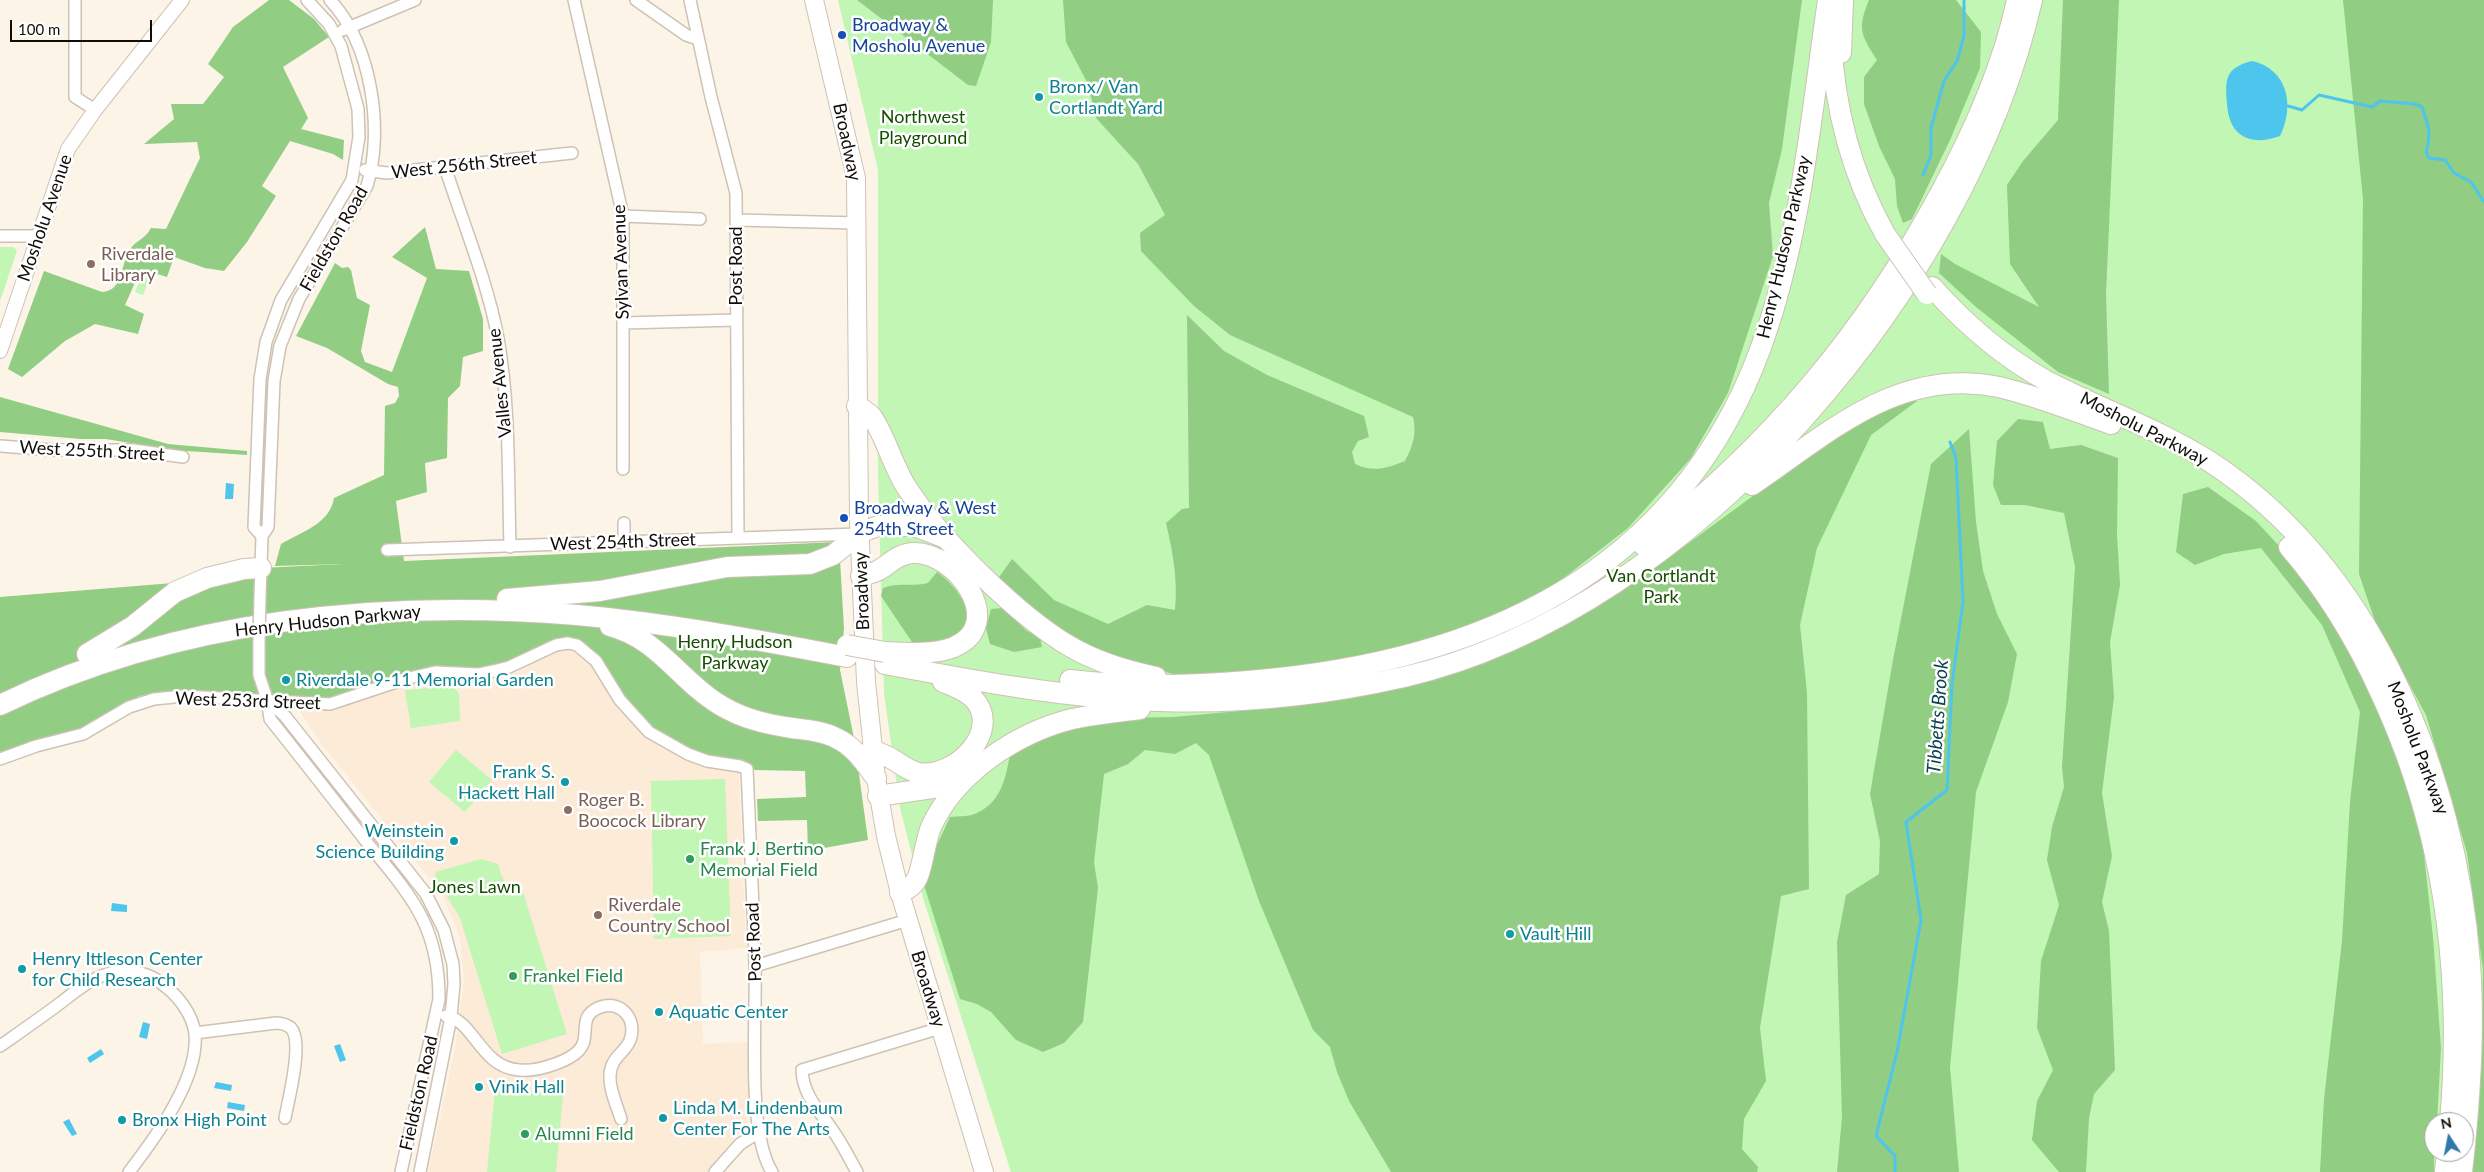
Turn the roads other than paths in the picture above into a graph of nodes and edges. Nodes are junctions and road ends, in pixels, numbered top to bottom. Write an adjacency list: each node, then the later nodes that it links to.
1 (75, 0): 17 (street)
2 (182, 0): 17 (street, Mosholu Avenue)
3 (307, 0): 15 (street, Fieldston Road)
4 (330, 0): 14 (street, Fieldston Road)
5 (415, 0): 14 (street)
6 (574, 0): 22 (street, Sylvan Avenue)
7 (636, 0): 16 (street)
8 (690, 0): 16 (street, Post Road)
9 (814, 0): 25 (main road, Broadway)
10 (1829, 0): 26 (highway, Mosholu Parkway); 53 (highway, Henry Hudson Parkway)
11 (1843, 0): 26 (highway, Mosholu Parkway)
12 (2017, 0): 53 (highway)
13 (2032, 0): 43 (highway, Henry Hudson Parkway)
14 (349, 27): 15 (street); 21 (street, Fieldston Road)
15 (335, 34): 20 (street, Fieldston Road)
16 (698, 39): 24 (street, Post Road)
17 (95, 110): 28 (street, Mosholu Avenue)
18 (572, 153): 19 (street, West 256th Street)
19 (445, 167): 21 (street, West 256th Street); 49 (street, Valles Avenue)
20 (356, 168): 21 (street, West 256th Street); 30 (street, Fieldston Road)
21 (371, 172): 31 (street, Fieldston Road)
22 (623, 216): 23 (street); 33 (street, Sylvan Avenue)
23 (700, 219)
24 (737, 220): 25 (street); 32 (street, Post Road)
25 (858, 223): 35 (main road, Broadway)
26 (1887, 231): 29 (highway, Mosholu Parkway)
27 (0, 236): 28 (street)
28 (39, 236): 34 (street, Mosholu Avenue)
29 (1930, 291): 36 (highway, Mosholu Parkway); 89 (highway, Mosholu Parkway)
30 (281, 300): 31 (street, Fieldston Road); 39 (street, Fieldston Road)
31 (294, 308): 40 (street, Fieldston Road)
32 (736, 320): 33 (street); 46 (street, Post Road)
33 (623, 323): 41 (street, Sylvan Avenue)
34 (0, 351)
35 (857, 406): 44 (main road, Broadway); 48 (highway)
36 (2111, 424): 43 (highway); 78 (highway, Mosholu Parkway)
37 (0, 446): 38 (street, West 255th Street)
38 (183, 457)
39 (256, 468): 40 (street); 45 (street, Fieldston Road)
40 (271, 469): 45 (street, Fieldston Road)
41 (623, 469)
42 (624, 523): 47 (street)
43 (1688, 527): 60 (highway, Henry Hudson Parkway)
44 (860, 534): 46 (street, West 254th Street); 48 (highway); 52 (main road, Broadway); 54 (highway)
45 (262, 536): 51 (street, Fieldston Road)
46 (738, 538): 47 (street, West 254th Street)
47 (624, 543): 49 (street, West 254th Street)
48 (953, 544): 60 (highway)
49 (510, 547): 50 (street, West 254th Street)
50 (387, 550)
51 (261, 568): 57 (highway); 61 (street, Fieldston Road, bridge)
52 (861, 576): 58 (highway); 63 (main road, Broadway)
53 (1559, 594): 60 (highway, Henry Hudson Parkway)
54 (507, 598): 56 (highway, Henry Hudson Parkway); 57 (highway, Henry Hudson Parkway)
55 (562, 614): 56 (highway, Henry Hudson Parkway); 62 (highway, Henry Hudson Parkway); 67 (highway)
56 (847, 651): 58 (highway, Henry Hudson Parkway, bridge)
57 (87, 654): 62 (highway, Henry Hudson Parkway)
58 (885, 658): 59 (highway, Henry Hudson Parkway); 60 (highway, Henry Hudson Parkway)
59 (908, 668): 60 (highway, Henry Hudson Parkway); 63 (highway)
60 (1211, 692): 65 (highway)
61 (267, 699): 64 (street, West 253rd Street); 66 (street, West 253rd Street); 68 (street, Fieldston Road); 69 (street, Fieldston Road)
62 (1, 701)
63 (872, 748): 67 (main road, Broadway)
64 (0, 759)
65 (985, 762): 67 (highway); 70 (highway)
66 (747, 769): 72 (street, Post Road)
67 (877, 787): 70 (main road, Broadway)
68 (413, 877): 69 (street); 74 (street, Fieldston Road)
69 (401, 887): 73 (street, Fieldston Road)
70 (900, 893): 71 (main road, Broadway)
71 (908, 920): 72 (street); 75 (main road, Broadway)
72 (755, 966): 81 (street, Post Road)
73 (437, 1014): 74 (street, Fieldston Road); 83 (street, Fieldston Road)
74 (451, 1017): 80 (street); 84 (street, Fieldston Road)
75 (940, 1028): 87 (street); 88 (main road, Broadway)
76 (195, 1033): 77 (street); 79 (street); 82 (street)
77 (0, 1046)
78 (2450, 1112)
79 (285, 1118)
80 (621, 1119)
81 (759, 1132): 85 (street); 86 (street, Post Road)
82 (129, 1172)
83 (401, 1172)
84 (420, 1172)
85 (715, 1172)
86 (772, 1172)
87 (857, 1172)
88 (984, 1172)
89 (2462, 1172)

